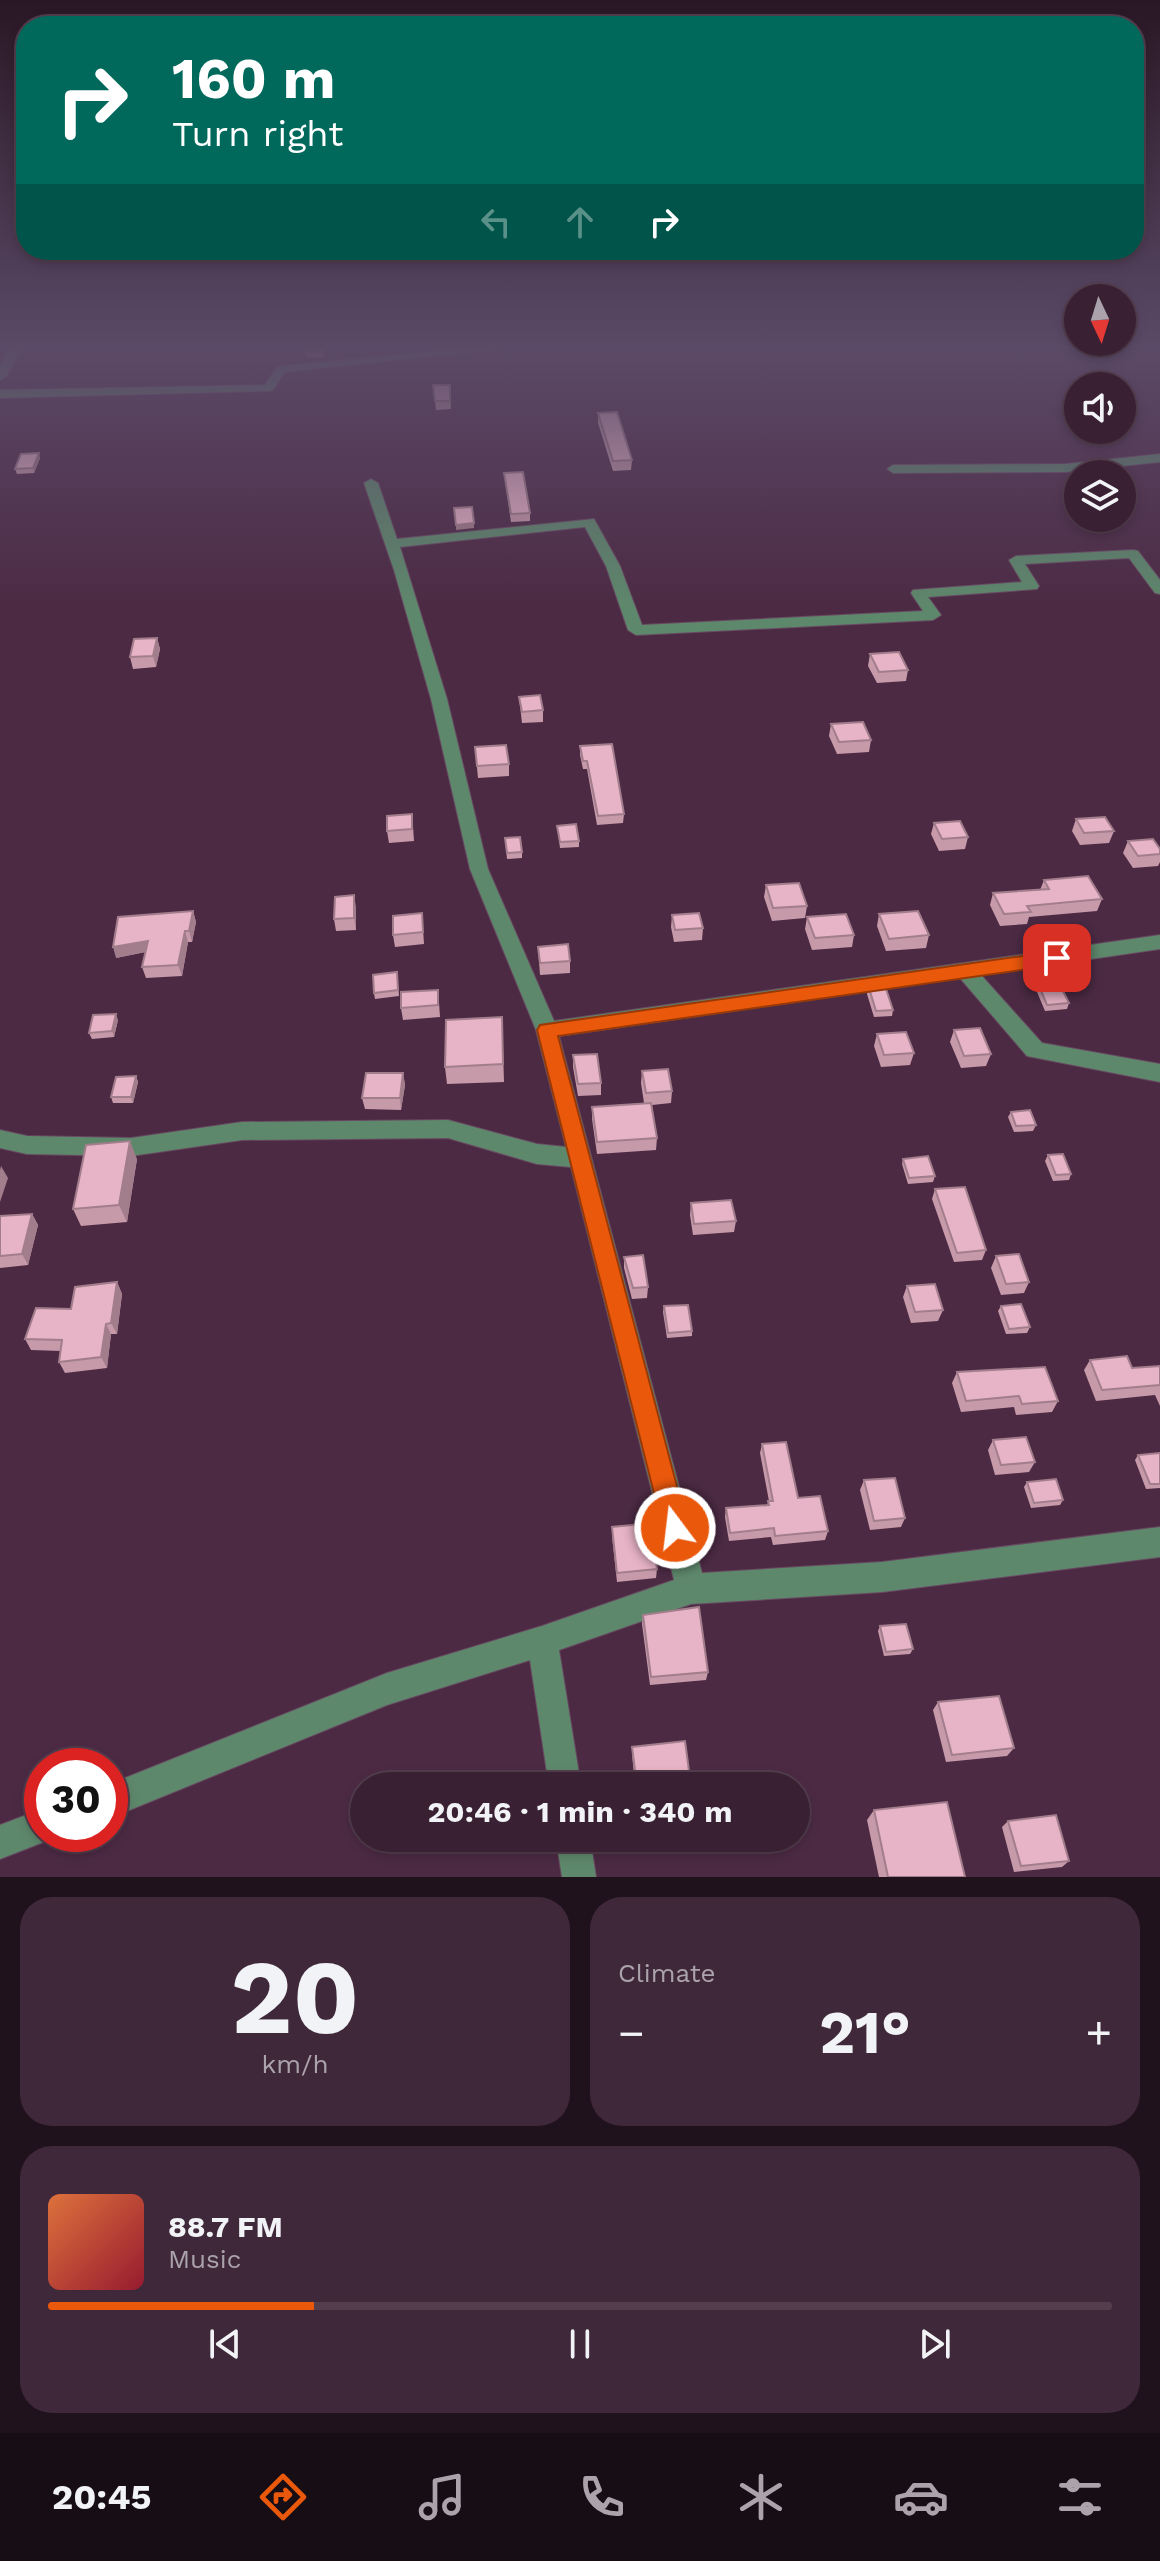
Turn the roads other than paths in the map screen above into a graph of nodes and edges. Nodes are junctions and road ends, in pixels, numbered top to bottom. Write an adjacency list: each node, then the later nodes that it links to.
1 (1160, 458): 2 (street)
2 (893, 469)
3 (371, 483): 4 (street)
4 (392, 544): 5 (street); 8 (street)
5 (1160, 590)
6 (1160, 942): 7 (street)
7 (966, 972): 8 (street); 9 (street)
8 (547, 1030): 11 (street)
9 (1160, 1073)
10 (0, 1139): 11 (street)
11 (579, 1158): 13 (street)
12 (1160, 1542): 13 (street)
13 (691, 1589): 14 (street)
14 (542, 1641): 15 (street); 16 (street)
15 (563, 1772)
16 (128, 1794)
17 (24, 1833): 18 (street)
18 (0, 1842)
19 (575, 1852): 20 (street)
20 (579, 1877)

